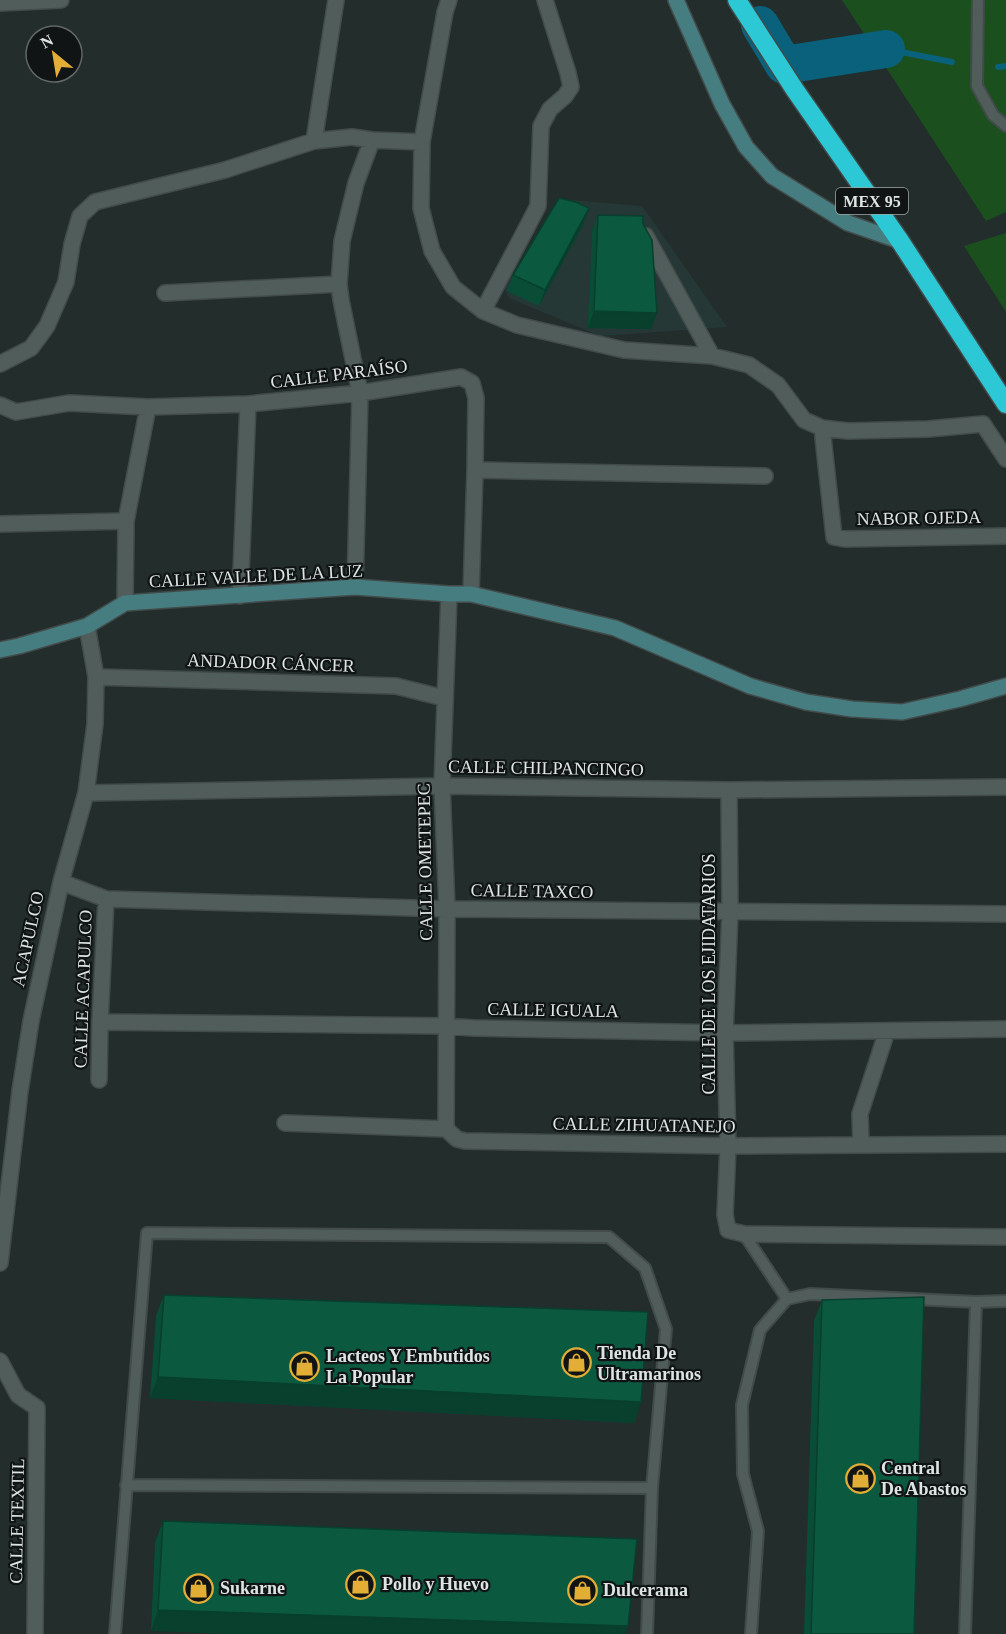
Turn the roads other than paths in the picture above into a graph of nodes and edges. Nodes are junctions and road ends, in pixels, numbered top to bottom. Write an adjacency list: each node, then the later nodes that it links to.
1 (61, 0): 8 (street)
2 (336, 0): 11 (street)
3 (449, 0): 12 (street)
4 (545, 0): 17 (street)
5 (676, 0): 14 (street)
6 (737, 0): 14 (highway, MEX 95)
7 (978, 0): 9 (lane)
8 (0, 3)
9 (1006, 126)
10 (372, 140): 11 (street); 12 (street); 15 (street)
11 (314, 141): 19 (street)
12 (422, 142): 17 (street)
13 (646, 236): 18 (street)
14 (900, 241): 22 (highway, MEX 95)
15 (339, 284): 16 (street); 20 (street)
16 (165, 293)
17 (483, 312): 18 (street)
18 (712, 356): 25 (street)
19 (0, 364)
20 (360, 393): 21 (street, CALLE PARAÍSO); 27 (street, CALLE PARAÍSO); 32 (street)
21 (248, 404): 24 (street, CALLE PARAÍSO); 35 (street)
22 (1006, 404)
23 (0, 405): 24 (street, CALLE PARAÍSO)
24 (148, 407): 29 (street)
25 (822, 428): 26 (street); 31 (street, NABOR OJEDA)
26 (1006, 459)
27 (475, 470): 28 (street); 34 (street, CALLE PARAÍSO)
28 (765, 476)
29 (126, 521): 30 (street); 36 (street)
30 (0, 524)
31 (1006, 536)
32 (355, 587): 33 (street, CALLE VALLE DE LA LUZ); 35 (street, CALLE VALLE DE LA LUZ)
33 (449, 594): 34 (street, CALLE VALLE DE LA LUZ); 41 (street, CALLE OMETEPEC)
34 (471, 594): 40 (street, CALLE VALLE DE LA LUZ)
35 (240, 596): 36 (street, CALLE VALLE DE LA LUZ)
36 (124, 603): 37 (street, CALLE VALLE DE LA LUZ)
37 (87, 626): 38 (street, CALLE VALLE DE LA LUZ); 39 (street, ACAPULCO)
38 (0, 650)
39 (96, 677): 41 (street, ANDADOR CÁNCER); 45 (street, ACAPULCO)
40 (1006, 687)
41 (444, 698): 42 (street, CALLE OMETEPEC)
42 (441, 786): 44 (street, CALLE CHILPANCINGO); 45 (street, CALLE CHILPANCINGO); 48 (street, CALLE OMETEPEC)
43 (1006, 787): 44 (street, CALLE CHILPANCINGO)
44 (729, 790): 49 (street, CALLE DE LOS EJIDATARIOS)
45 (86, 793): 46 (street, ACAPULCO)
46 (61, 882): 47 (street, CALLE TAXCO); 64 (street, ACAPULCO)
47 (106, 899): 48 (street, CALLE TAXCO); 51 (street, CALLE ACAPULCO)
48 (447, 909): 49 (street, CALLE TAXCO); 52 (street, CALLE OMETEPEC)
49 (730, 912): 50 (street, CALLE TAXCO); 55 (street, CALLE DE LOS EJIDATARIOS)
50 (1006, 914)
51 (100, 1022): 52 (street, CALLE IGUALA); 56 (street, CALLE ACAPULCO)
52 (446, 1026): 55 (street, CALLE IGUALA); 58 (street, CALLE OMETEPEC)
53 (1006, 1029): 54 (street, CALLE IGUALA)
54 (887, 1031): 55 (street, CALLE IGUALA); 60 (street)
55 (725, 1033): 61 (street, CALLE DE LOS EJIDATARIOS)
56 (99, 1080)
57 (285, 1123): 58 (street, CALLE ZIHUATANEJO)
58 (446, 1129): 61 (street, CALLE ZIHUATANEJO)
59 (1006, 1144): 60 (street, CALLE ZIHUATANEJO)
60 (861, 1145): 61 (street, CALLE ZIHUATANEJO)
61 (728, 1146): 62 (street, CALLE DE LOS EJIDATARIOS)
62 (744, 1234): 63 (street); 65 (lane)
63 (1006, 1237)
64 (0, 1263)
65 (787, 1299): 67 (lane); 74 (lane)
66 (1006, 1301): 67 (lane)
67 (976, 1302): 75 (lane)
68 (0, 1362): 71 (street, CALLE TEXTIL)
69 (126, 1485): 70 (lane); 70 (lane); 72 (lane)
70 (652, 1488): 73 (lane)
71 (35, 1634)
72 (115, 1634)
73 (647, 1634)
74 (751, 1634)
75 (965, 1634)

